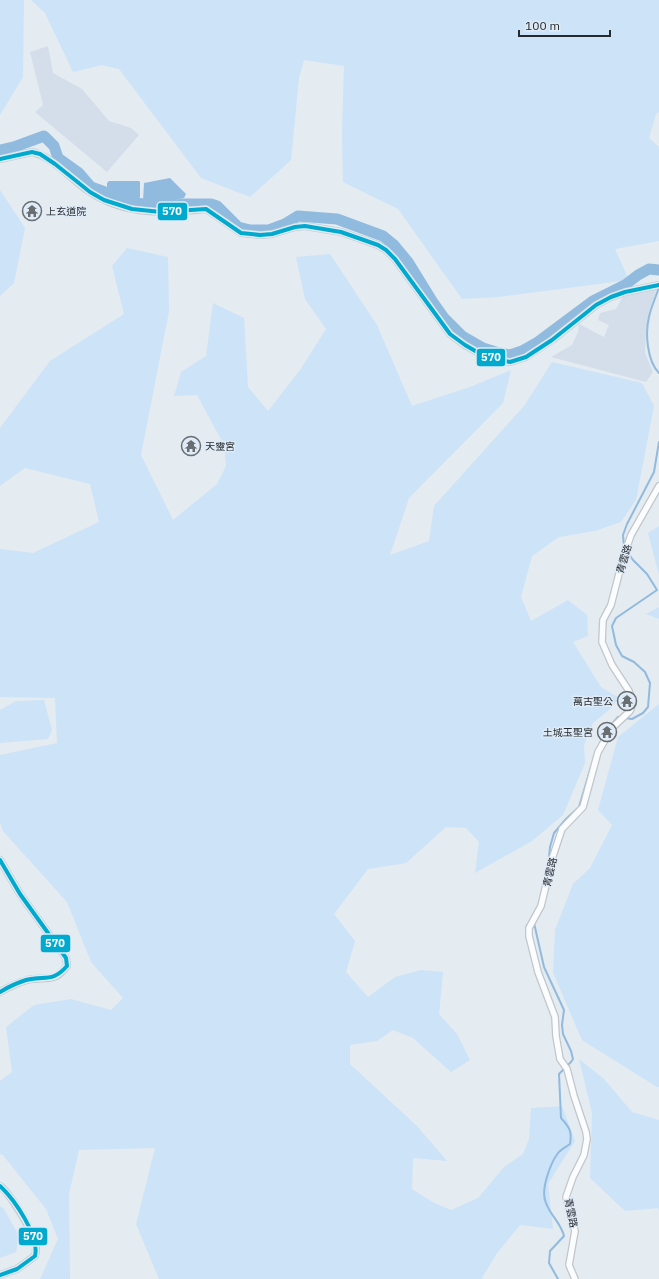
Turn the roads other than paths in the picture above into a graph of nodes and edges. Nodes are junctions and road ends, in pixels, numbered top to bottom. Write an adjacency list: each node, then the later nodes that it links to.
1 (0, 158): 2 (street)
2 (657, 286)
3 (659, 486): 8 (street, 青雲路)
4 (0, 860): 5 (street)
5 (0, 992)
6 (0, 1186): 7 (street)
7 (0, 1274)
8 (575, 1279)

